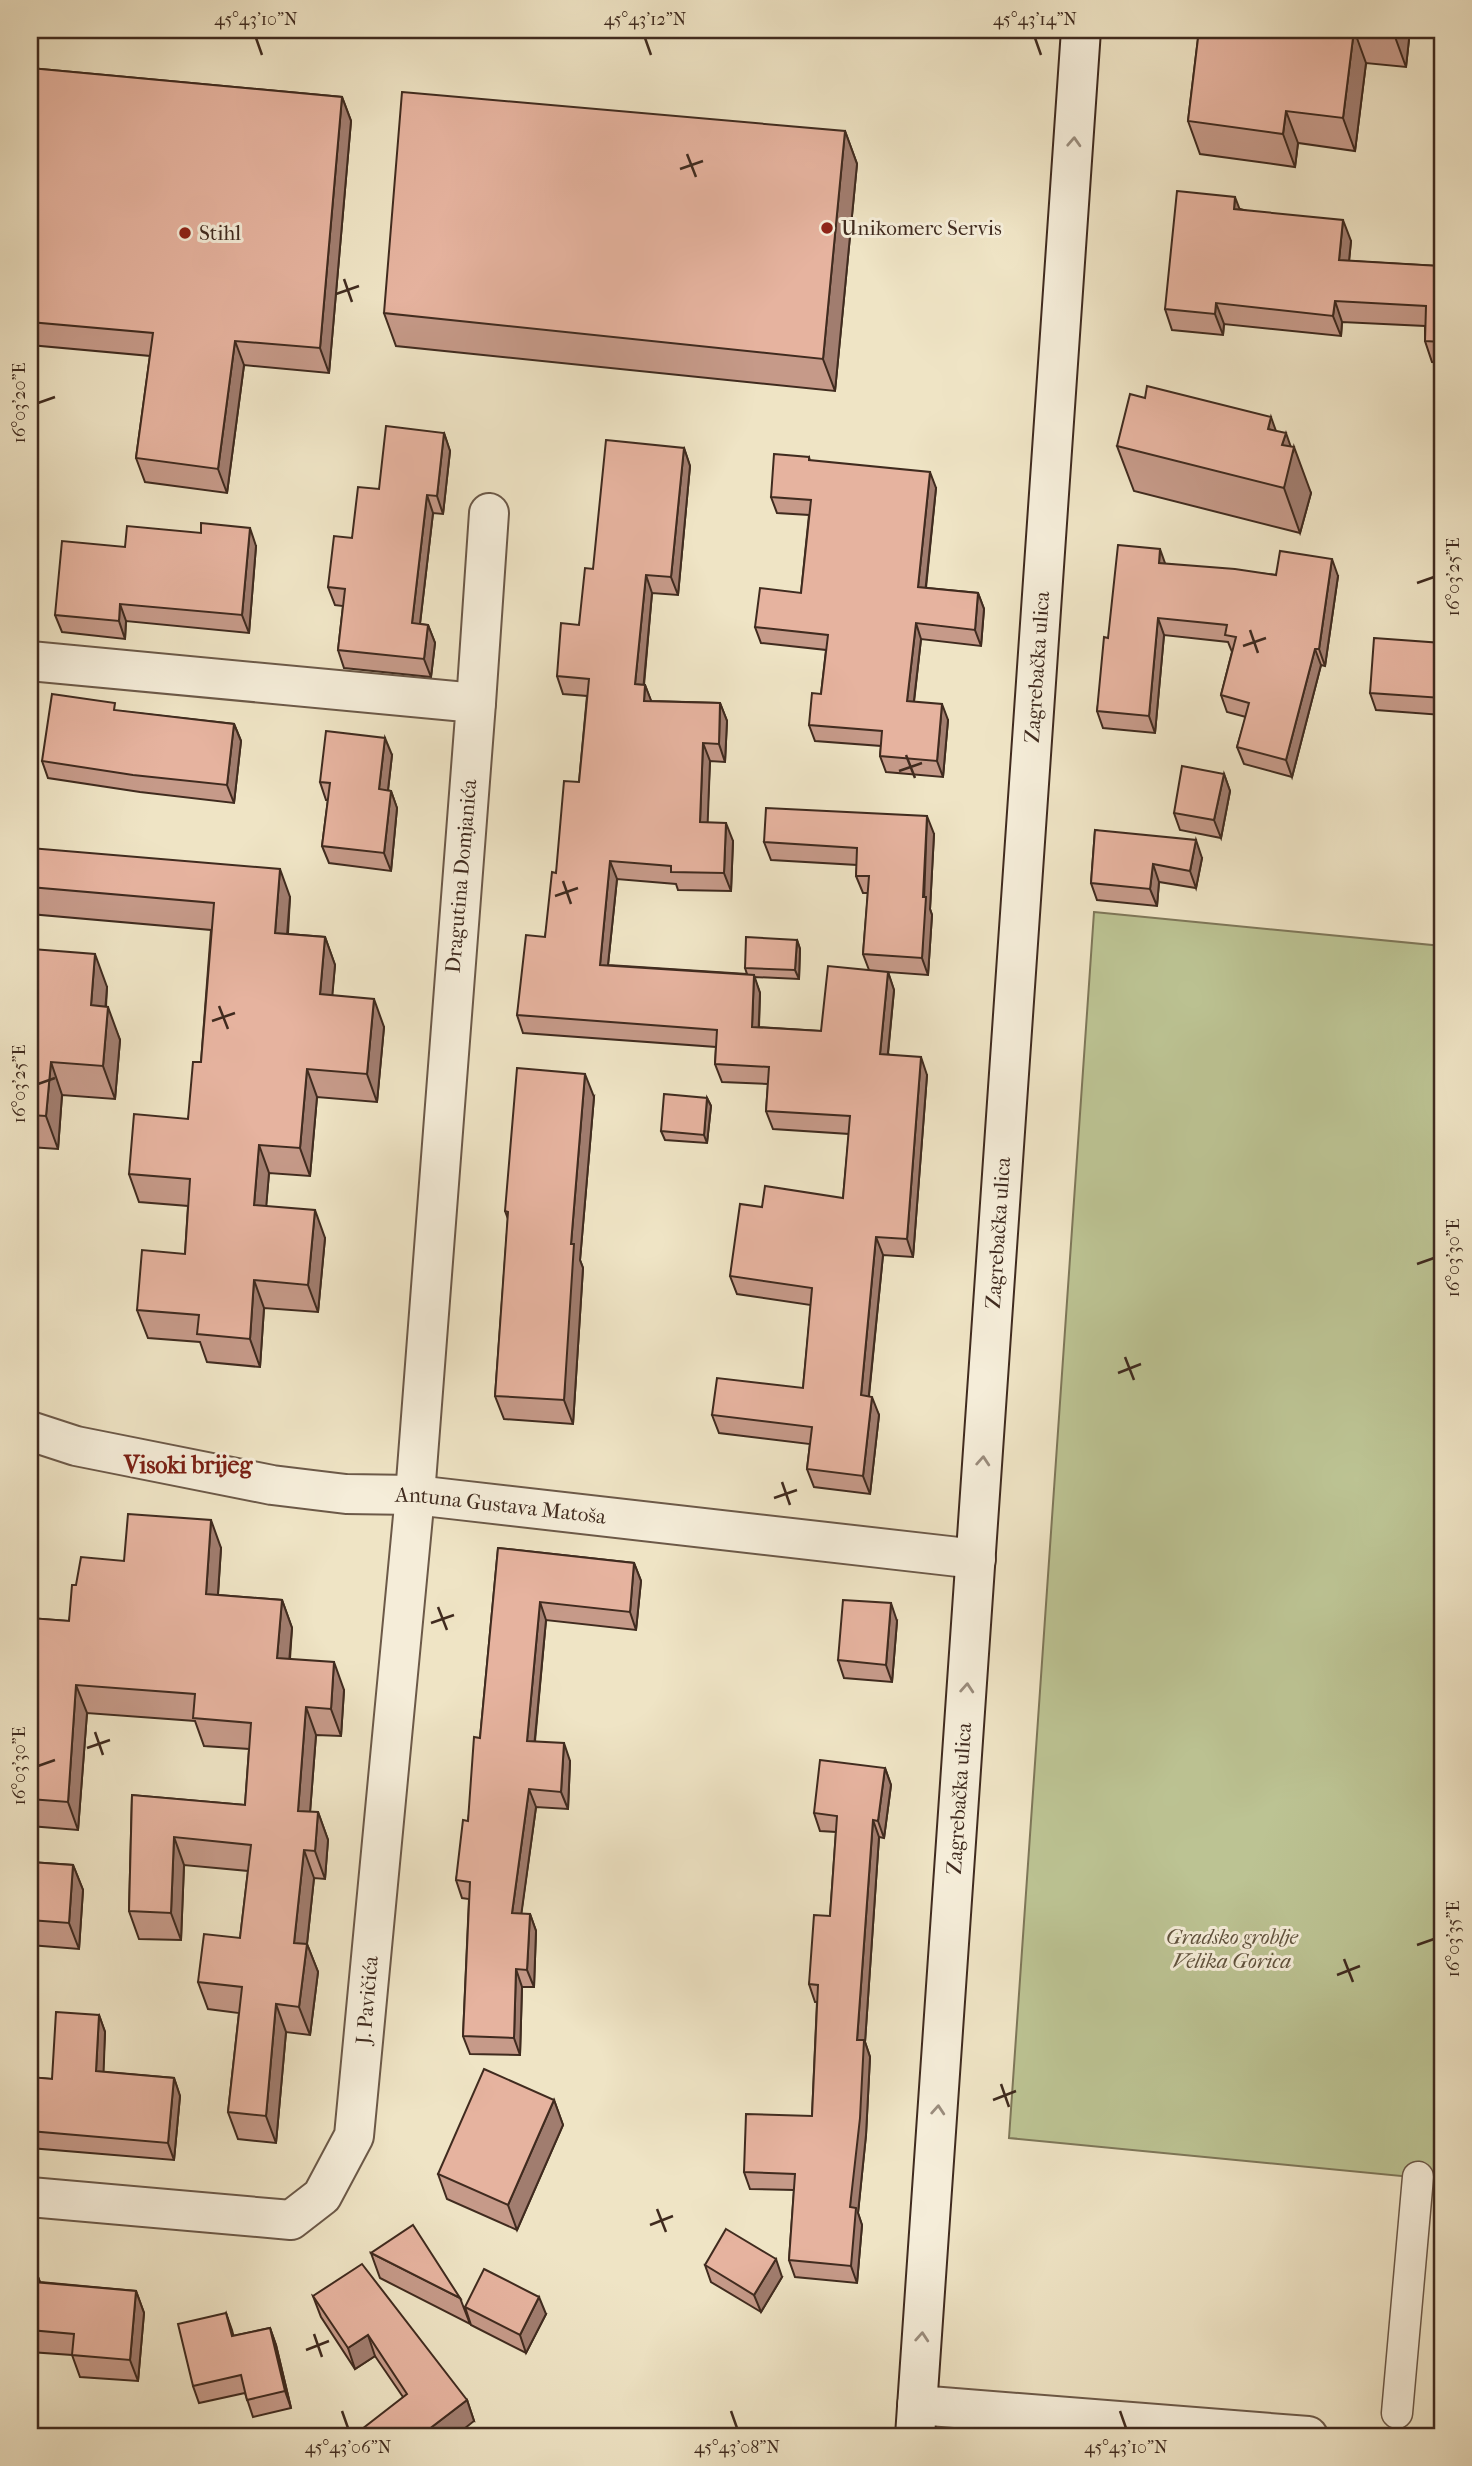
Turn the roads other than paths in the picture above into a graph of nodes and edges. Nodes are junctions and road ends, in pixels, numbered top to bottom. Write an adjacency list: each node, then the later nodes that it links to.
1 (1081, 30): 7 (street, Zagrebačka ulica, one-way to 1)
2 (489, 513): 4 (street, Dragutina Domjanića)
3 (30, 661): 4 (street)
4 (475, 703): 6 (street, Dragutina Domjanića)
5 (30, 1431): 6 (street, Antuna Gustava Matoša)
6 (415, 1495): 7 (street, Antuna Gustava Matoša); 9 (street, J. Pavičića)
7 (976, 1559): 11 (street, Zagrebačka ulica, one-way to 7)
8 (1418, 2178): 10 (street)
9 (30, 2197)
10 (1397, 2413)
11 (916, 2421): 12 (street)
12 (1308, 2436)

